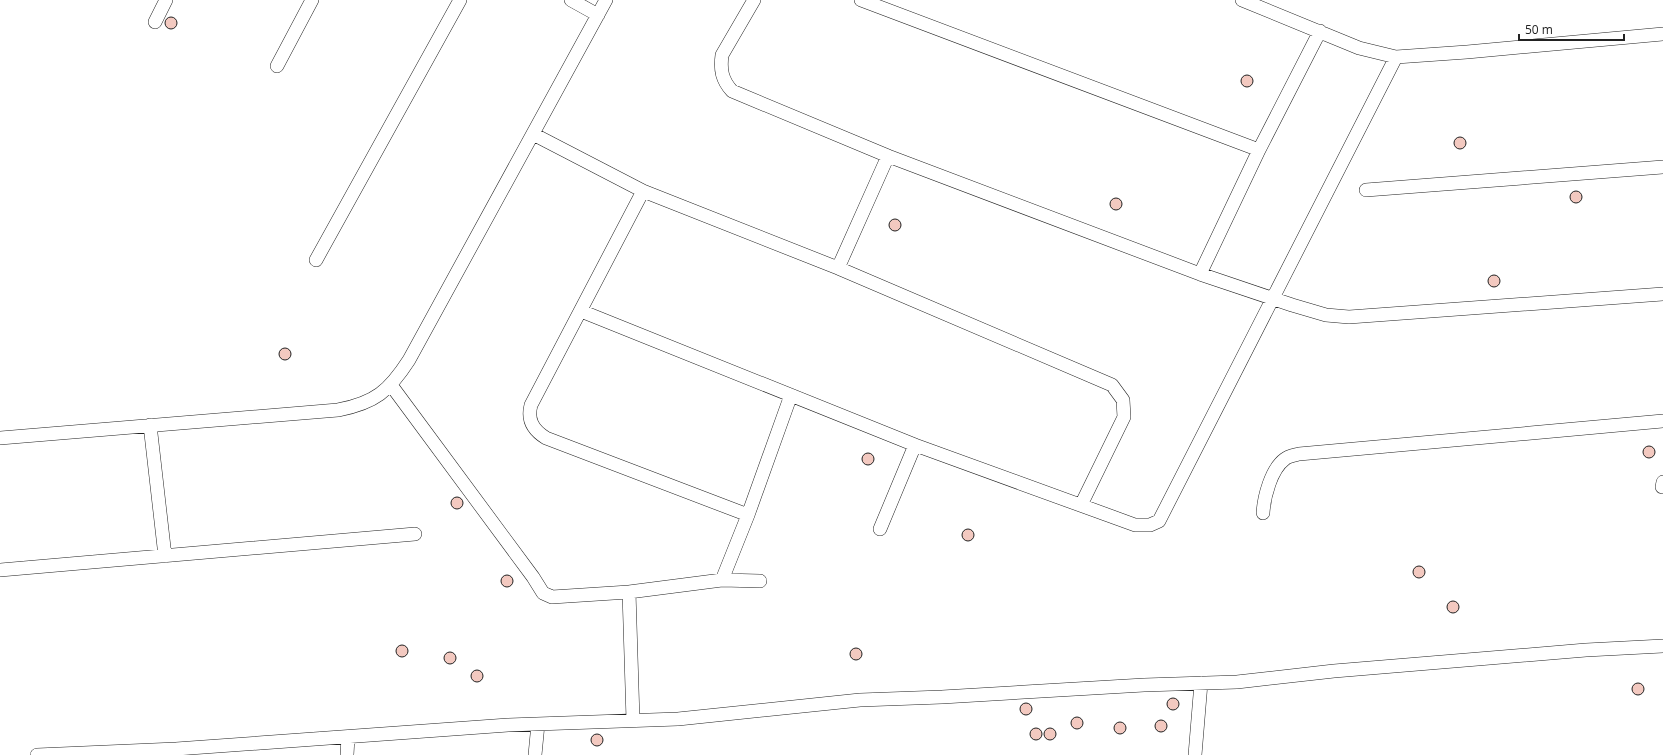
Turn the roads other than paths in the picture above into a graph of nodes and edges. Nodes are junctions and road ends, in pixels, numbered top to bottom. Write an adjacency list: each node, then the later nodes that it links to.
1 (166, 0): 10 (street)
2 (312, 0): 14 (street)
3 (460, 0): 21 (street)
4 (571, 0): 9 (street)
5 (606, 0): 9 (street)
6 (754, 0): 17 (street)
7 (861, 0): 16 (street)
8 (1242, 0): 11 (street)
9 (598, 14): 15 (street)
10 (155, 22)
11 (1320, 31): 13 (street); 16 (street)
12 (1663, 34): 13 (street)
13 (1396, 57): 25 (street)
14 (277, 66)
15 (533, 134): 20 (street); 27 (street)
16 (1259, 150): 23 (street)
17 (888, 156): 22 (street); 23 (street)
18 (1663, 167): 19 (street)
19 (1366, 190)
20 (643, 191): 22 (street); 26 (street)
21 (316, 260)
22 (838, 268): 33 (street)
23 (1200, 274): 25 (street)
24 (1663, 294): 25 (street)
25 (1271, 298): 33 (street)
26 (581, 311): 28 (street); 35 (street)
27 (391, 386): 30 (street); 42 (street)
28 (791, 396): 32 (street); 35 (street)
29 (1663, 421): 34 (street)
30 (150, 425): 31 (street); 38 (street)
31 (0, 438)
32 (916, 445): 33 (street); 36 (street)
33 (1082, 505)
34 (1263, 513)
35 (748, 515): 40 (street)
36 (880, 529)
37 (415, 534): 38 (street)
38 (165, 556): 39 (street)
39 (0, 570)
40 (722, 580): 41 (street); 42 (street)
41 (760, 581)
42 (629, 592): 45 (street)
43 (1663, 646): 44 (street)
44 (1201, 683): 45 (street); 52 (street)
45 (633, 720): 46 (street)
46 (538, 724): 47 (street); 51 (street)
47 (348, 738): 48 (street); 50 (street)
48 (156, 752): 49 (street)
49 (37, 755)
50 (346, 755)
51 (535, 755)
52 (1195, 755)

